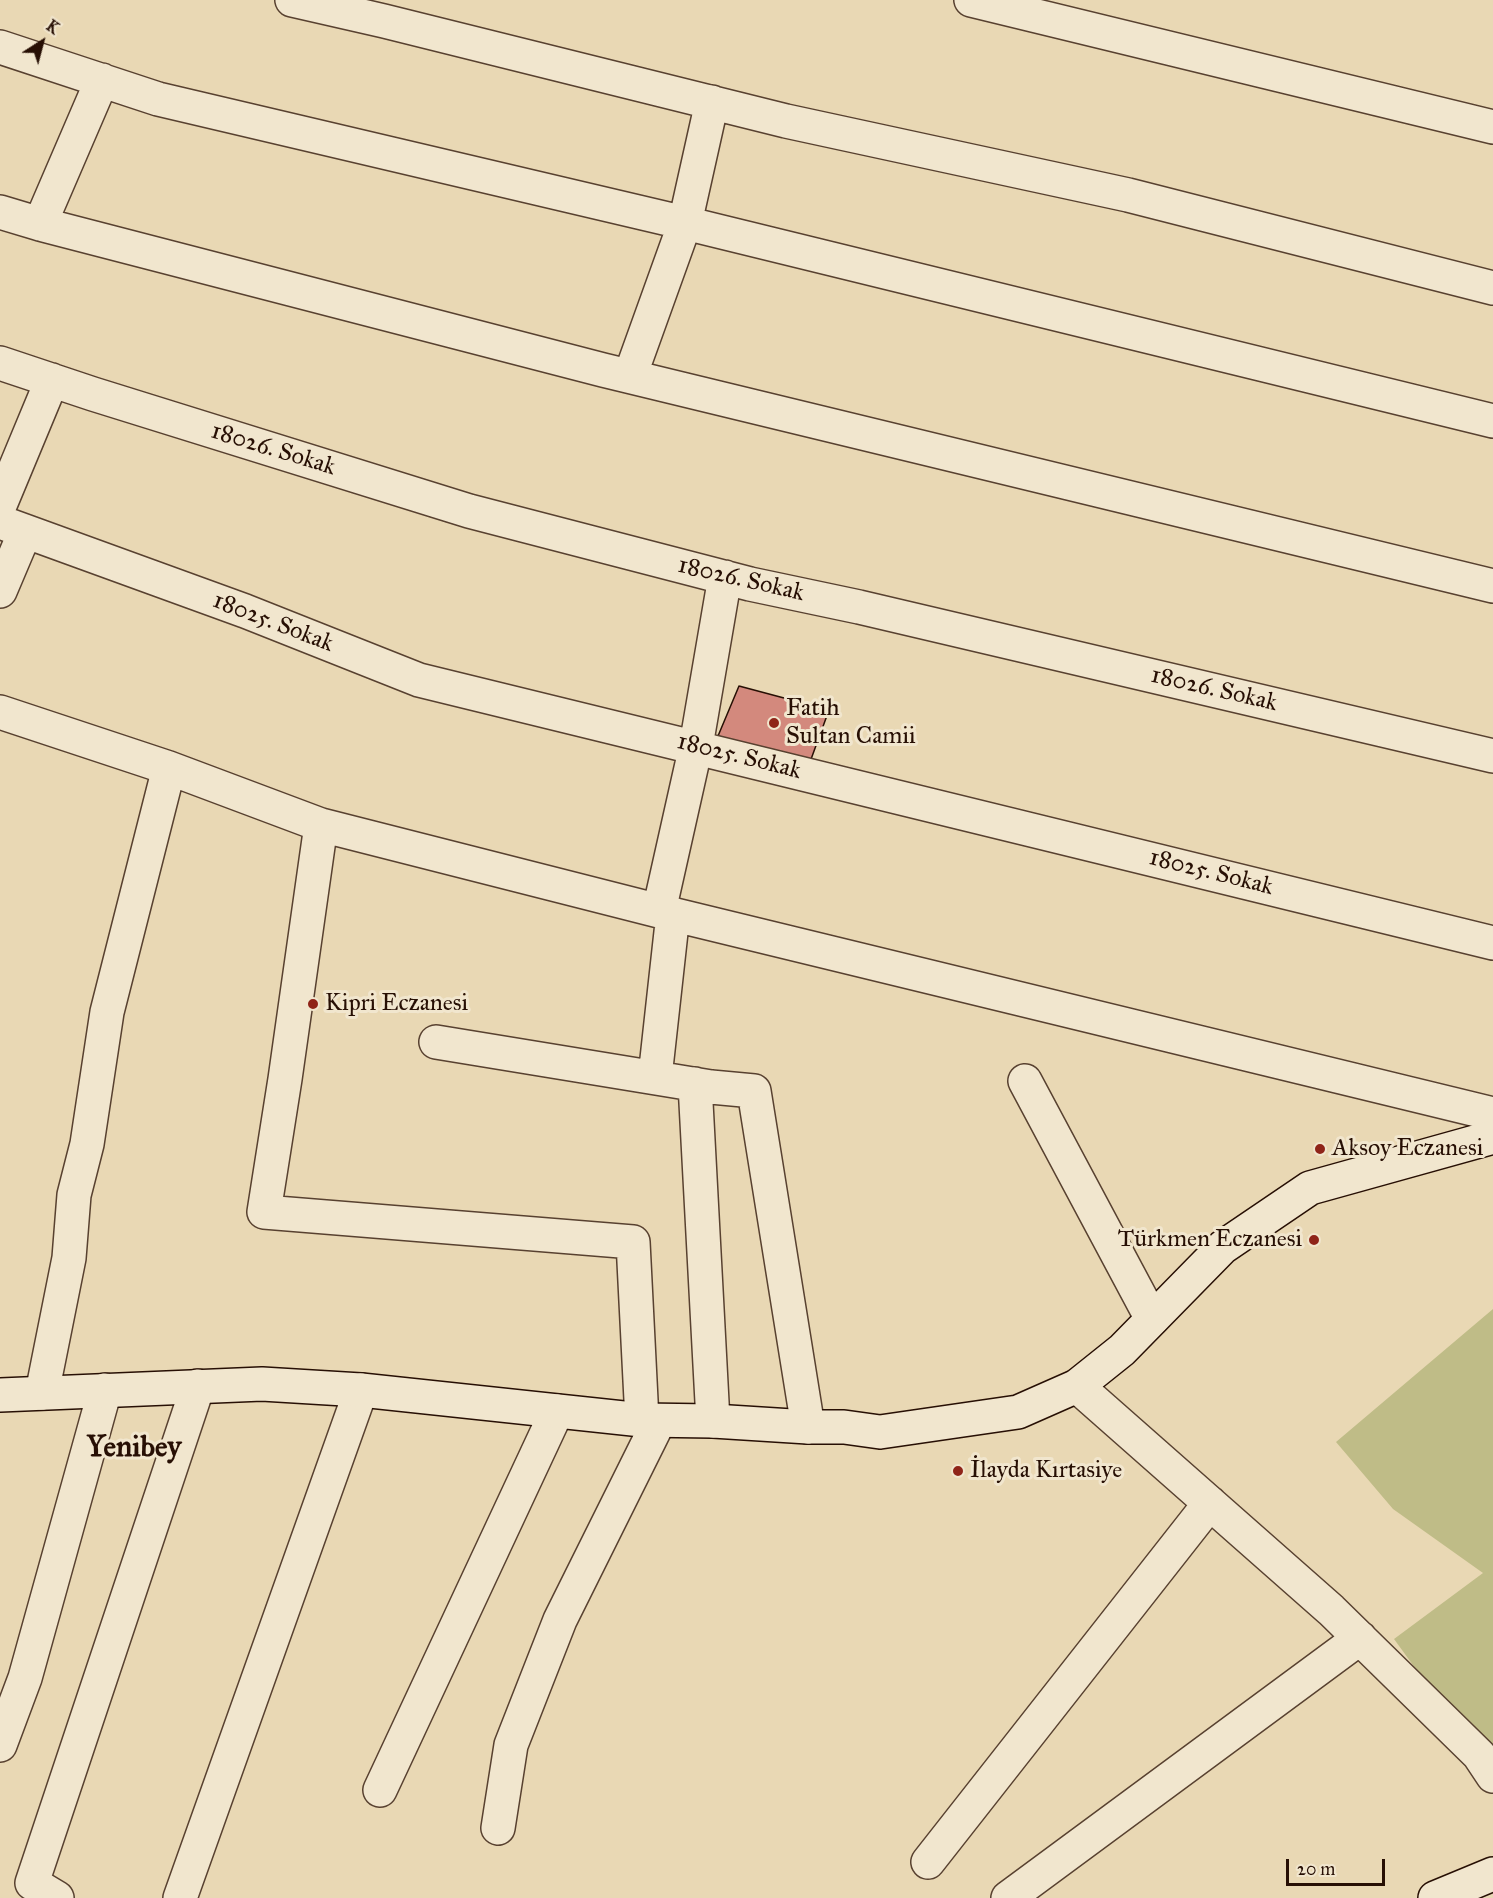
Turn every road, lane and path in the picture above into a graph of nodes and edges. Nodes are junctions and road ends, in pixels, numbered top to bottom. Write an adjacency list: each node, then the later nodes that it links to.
1 (291, 0): 5 (street)
2 (971, 0): 6 (street)
3 (0, 47): 4 (street)
4 (102, 80): 8 (street); 9 (street)
5 (712, 102): 8 (street); 10 (street)
6 (1493, 127)
7 (0, 212): 9 (street)
8 (685, 223): 12 (street); 14 (street)
9 (40, 224): 12 (street)
10 (1493, 288)
11 (0, 363): 13 (street, 18026. Sokak)
12 (630, 376): 18 (street)
13 (52, 380): 15 (street); 17 (street, 18026. Sokak)
14 (1493, 421)
15 (0, 505)
16 (13, 527): 19 (street); 21 (street, 18025. Sokak)
17 (725, 577): 21 (street); 22 (street, 18026. Sokak)
18 (1493, 586)
19 (0, 591)
20 (0, 712): 23 (street)
21 (696, 746): 25 (street); 26 (street, 18025. Sokak)
22 (1493, 756)
23 (169, 768): 24 (street); 38 (street)
24 (321, 825): 25 (street); 41 (street)
25 (666, 912): 28 (street); 31 (street)
26 (1493, 943)
27 (436, 1042): 28 (street)
28 (655, 1077): 30 (street)
29 (1025, 1081): 33 (street)
30 (695, 1084): 42 (street); 43 (street)
31 (1493, 1114)
32 (1493, 1137): 33 (street)
33 (1152, 1319): 35 (street)
34 (198, 1386): 36 (street); 37 (street); 52 (street)
35 (1077, 1386): 43 (street); 44 (street)
36 (105, 1390): 38 (street); 46 (street)
37 (361, 1390): 40 (street); 53 (street)
38 (42, 1393): 39 (street)
39 (0, 1395)
40 (557, 1411): 41 (street); 48 (street)
41 (650, 1420): 42 (street); 49 (street)
42 (713, 1421): 43 (street)
43 (808, 1427)
44 (1210, 1503): 45 (street); 50 (street)
45 (1360, 1638): 47 (street); 54 (street)
46 (0, 1745)
47 (1493, 1776)
48 (380, 1790)
49 (498, 1828)
50 (928, 1862)
51 (1493, 1874): 55 (street)
52 (57, 1898)
53 (180, 1898)
54 (1008, 1898)
55 (1435, 1898)

